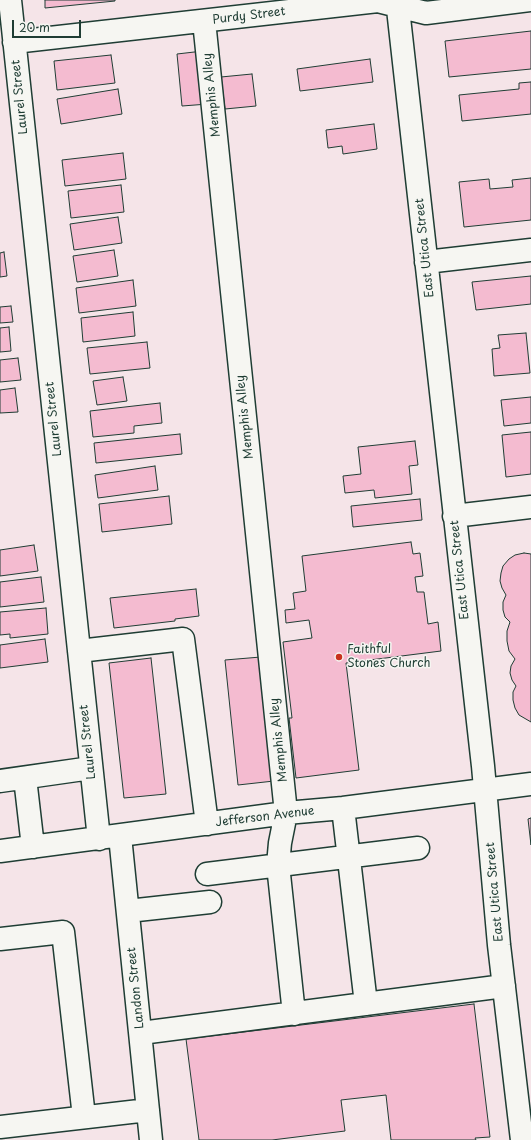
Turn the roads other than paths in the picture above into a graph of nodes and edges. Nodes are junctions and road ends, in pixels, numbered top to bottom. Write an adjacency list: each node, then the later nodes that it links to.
1 (10, 0): 5 (street, Laurel Street)
2 (531, 0): 3 (street, Purdy Street)
3 (397, 3): 4 (street, Purdy Street); 7 (street, East Utica Street)
4 (204, 21): 5 (street, Purdy Street); 17 (street, Memphis Alley)
5 (14, 42): 10 (street, Laurel Street)
6 (531, 250): 7 (street)
7 (426, 262): 9 (street, East Utica Street)
8 (531, 507): 9 (street)
9 (454, 516): 15 (street, East Utica Street)
10 (79, 651): 11 (street, Laurel Street); 18 (street)
11 (91, 768): 12 (street); 20 (street, Laurel Street)
12 (25, 778): 13 (street); 21 (street)
13 (0, 781)
14 (531, 784): 15 (street, Jefferson Avenue)
15 (485, 791): 16 (street, Jefferson Avenue); 30 (street, East Utica Street)
16 (343, 808): 17 (street, Jefferson Avenue); 24 (street)
17 (286, 813): 18 (street, Jefferson Avenue); 25 (street, Memphis Alley)
18 (207, 824): 19 (street, Jefferson Avenue)
19 (120, 836): 20 (street, Jefferson Avenue); 28 (street, Landon Street)
20 (98, 839): 21 (street, Jefferson Avenue)
21 (33, 847): 23 (street, Jefferson Avenue)
22 (418, 848): 24 (street)
23 (0, 851)
24 (349, 857): 25 (street); 31 (street)
25 (278, 865): 26 (street); 32 (street, Memphis Alley)
26 (207, 874)
27 (210, 902): 28 (street)
28 (128, 912): 33 (street, Landon Street)
29 (0, 939): 36 (street)
30 (504, 986): 31 (street); 34 (street, East Utica Street)
31 (366, 1004): 32 (street)
32 (294, 1014): 33 (street)
33 (140, 1033): 35 (street, Landon Street)
34 (523, 1075): 39 (street, East Utica Street)
35 (148, 1110): 36 (street); 38 (street, Landon Street)
36 (84, 1117): 37 (street)
37 (0, 1127)
38 (151, 1140)
39 (522, 1140)

